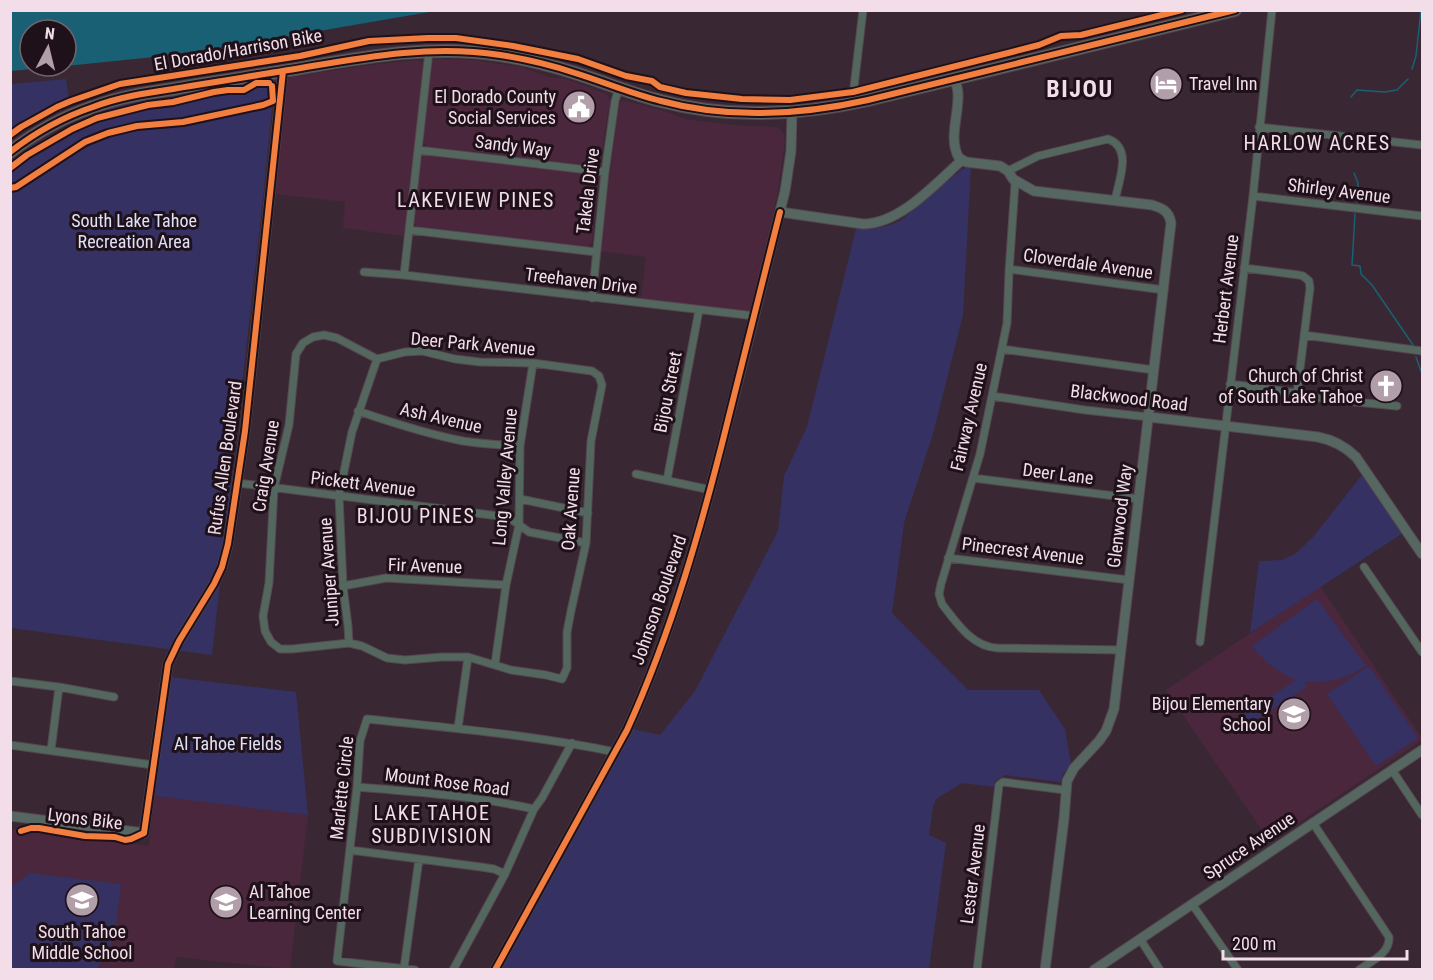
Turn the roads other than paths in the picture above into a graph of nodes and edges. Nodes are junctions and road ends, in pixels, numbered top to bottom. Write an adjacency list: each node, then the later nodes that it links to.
1 (863, 10): 8 (street)
2 (1235, 10): 6 (highway)
3 (1272, 10): 10 (street, Herbert Avenue)
4 (429, 51): 5 (highway); 7 (highway); 12 (street)
5 (283, 71): 13 (highway); 49 (street, Rufus Allen Boulevard)
6 (955, 79): 8 (highway); 14 (street)
7 (619, 88): 9 (highway); 15 (street, Takela Drive)
8 (852, 104): 9 (highway)
9 (792, 112): 19 (street, Johnson Boulevard)
10 (1259, 127): 11 (street); 17 (street, Herbert Avenue)
11 (1422, 145)
12 (418, 150): 15 (street, Sandy Way); 21 (street)
13 (10, 152)
14 (962, 160): 16 (street); 19 (street)
15 (605, 172): 22 (street, Takela Drive)
16 (1011, 175): 18 (street, Glenwood Way); 18 (street); 24 (street, Fairway Avenue)
17 (1253, 196): 20 (street, Shirley Avenue); 23 (street, Herbert Avenue)
18 (1115, 200): 27 (street, Glenwood Way)
19 (780, 212): 30 (street, Johnson Boulevard)
20 (1422, 216)
21 (409, 230): 22 (street); 26 (street)
22 (596, 252): 28 (street, Takela Drive)
23 (1244, 268): 31 (street); 38 (street, Herbert Avenue)
24 (1009, 269): 27 (street, Cloverdale Avenue); 32 (street, Fairway Avenue)
25 (364, 272): 26 (street, Treehaven Drive)
26 (404, 275): 28 (street, Treehaven Drive)
27 (1164, 290): 36 (street, Glenwood Way)
28 (592, 298): 29 (street, Treehaven Drive)
29 (699, 310): 30 (street, Treehaven Drive); 48 (street, Bijou Street)
30 (754, 316): 51 (street, Johnson Boulevard)
31 (1304, 335): 33 (street); 39 (street)
32 (1002, 349): 36 (street); 40 (street, Fairway Avenue)
33 (1422, 351)
34 (377, 359): 35 (street, Deer Park Avenue); 42 (street, Juniper Avenue); 50 (street, Craig Avenue)
35 (533, 363): 37 (street, Deer Park Avenue); 45 (street, Long Valley Avenue)
36 (1154, 370): 43 (street, Glenwood Way)
37 (599, 376): 55 (street, Oak Avenue)
38 (1230, 384): 39 (street); 44 (street, Herbert Avenue)
39 (1297, 393): 41 (street)
40 (992, 396): 43 (street, Blackwood Road); 47 (street, Fairway Avenue)
41 (1397, 406)
42 (358, 411): 45 (street, Ash Avenue); 52 (street, Juniper Avenue)
43 (1149, 417): 44 (street, Blackwood Road); 54 (street, Glenwood Way)
44 (1225, 426): 58 (street, Blackwood Road); 64 (street, Herbert Avenue)
45 (520, 446): 53 (street, Long Valley Avenue)
46 (636, 474): 48 (street)
47 (973, 478): 54 (street, Deer Lane); 59 (street, Fairway Avenue)
48 (667, 480): 51 (street)
49 (237, 483): 50 (street, Pickett Avenue); 79 (street, Rufus Allen Boulevard)
50 (274, 488): 52 (street, Pickett Avenue); 65 (street, Craig Avenue)
51 (711, 490): 78 (street, Johnson Boulevard)
52 (339, 496): 56 (street, Pickett Avenue); 63 (street, Juniper Avenue)
53 (520, 499): 55 (street); 56 (street, Long Valley Avenue)
54 (1139, 499): 61 (street, Glenwood Way)
55 (588, 513): 57 (street, Oak Avenue)
56 (519, 525): 57 (street, Pickett Avenue); 62 (street, Long Valley Avenue)
57 (586, 543): 69 (street, Oak Avenue)
58 (1422, 554)
59 (948, 558): 61 (street, Pinecrest Avenue); 66 (street, Fairway Avenue)
60 (1364, 567): 67 (street)
61 (1129, 580): 66 (street, Glenwood Way)
62 (506, 585): 63 (street, Fir Avenue); 69 (street, Long Valley Avenue)
63 (343, 586): 65 (street, Juniper Avenue)
64 (1200, 642)
65 (349, 644): 68 (street)
66 (1121, 650): 82 (street, Glenwood Way)
67 (1422, 652)
68 (468, 657): 69 (street); 73 (street)
69 (495, 664)
70 (10, 681): 71 (street)
71 (59, 687): 72 (street); 76 (street)
72 (114, 698)
73 (458, 728): 74 (street, Marlette Circle); 81 (street, Marlette Circle)
74 (572, 743): 78 (street, Marlette Circle); 83 (street)
75 (10, 745): 76 (street)
76 (51, 750): 79 (street)
77 (1422, 750): 80 (street, Spruce Avenue)
78 (615, 752): 95 (street, Johnson Boulevard)
79 (153, 765): 85 (street, Rufus Allen Boulevard)
80 (1392, 770): 84 (street); 86 (street, Spruce Avenue)
81 (357, 787): 83 (street, Mount Rose Road); 87 (street, Marlette Circle)
82 (1065, 790): 96 (street, Lester Avenue); 97 (street, Glenwood Way)
83 (534, 809): 89 (street)
84 (1422, 815)
85 (10, 816)
86 (1313, 823): 90 (street, Spruce Avenue); 101 (street)
87 (351, 849): 88 (street); 92 (street, Marlette Circle)
88 (419, 859): 89 (street); 92 (street)
89 (505, 874): 94 (street)
90 (1192, 904): 91 (street, Spruce Avenue); 100 (street)
91 (1140, 939): 98 (street, Spruce Avenue); 99 (street)
92 (404, 968): 93 (street, Marlette Circle)
93 (415, 969)
94 (453, 969)
95 (495, 969)
96 (977, 969)
97 (1046, 969)
98 (1094, 969)
99 (1160, 969)
100 (1238, 969)
101 (1359, 969)

